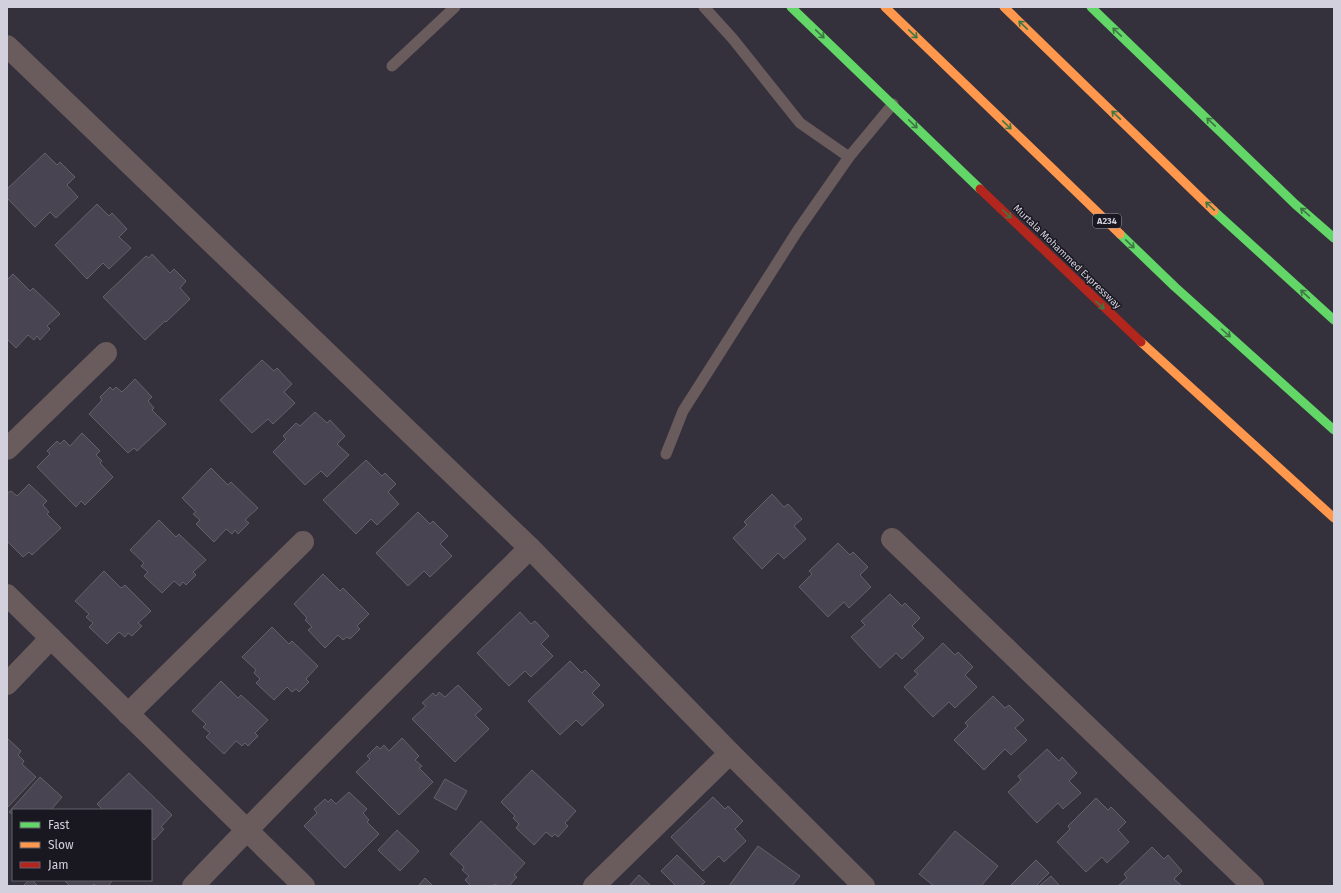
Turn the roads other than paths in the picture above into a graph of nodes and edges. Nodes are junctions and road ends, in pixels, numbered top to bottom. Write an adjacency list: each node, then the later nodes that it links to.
1 (455, 7): 8 (lane)
2 (704, 7): 10 (lane)
3 (791, 7): 9 (highway, Murtala Mohammed Expressway, one-way to 9)
4 (885, 7): 14 (highway, A234, one-way to 14)
5 (1004, 7): 12 (highway, one-way to 5)
6 (1091, 7): 11 (highway, one-way to 6)
7 (7, 46): 20 (street)
8 (392, 66)
9 (893, 104): 10 (lane); 17 (highway, Murtala Mohammed Expressway, one-way to 17)
10 (849, 157): 16 (lane)
11 (1334, 238)
12 (1334, 320)
13 (106, 353): 15 (street)
14 (1334, 430)
15 (7, 449)
16 (666, 454)
17 (1334, 518)
18 (892, 539): 31 (street)
19 (303, 542): 24 (street)
20 (530, 548): 25 (street); 26 (street)
21 (7, 595): 22 (street)
22 (51, 638): 23 (street); 24 (street)
23 (7, 684)
24 (128, 714): 26 (street)
25 (730, 753): 29 (street); 30 (street)
26 (246, 830): 27 (street); 28 (street)
27 (193, 886)
28 (304, 886)
29 (594, 886)
30 (864, 886)
31 (1252, 886)

